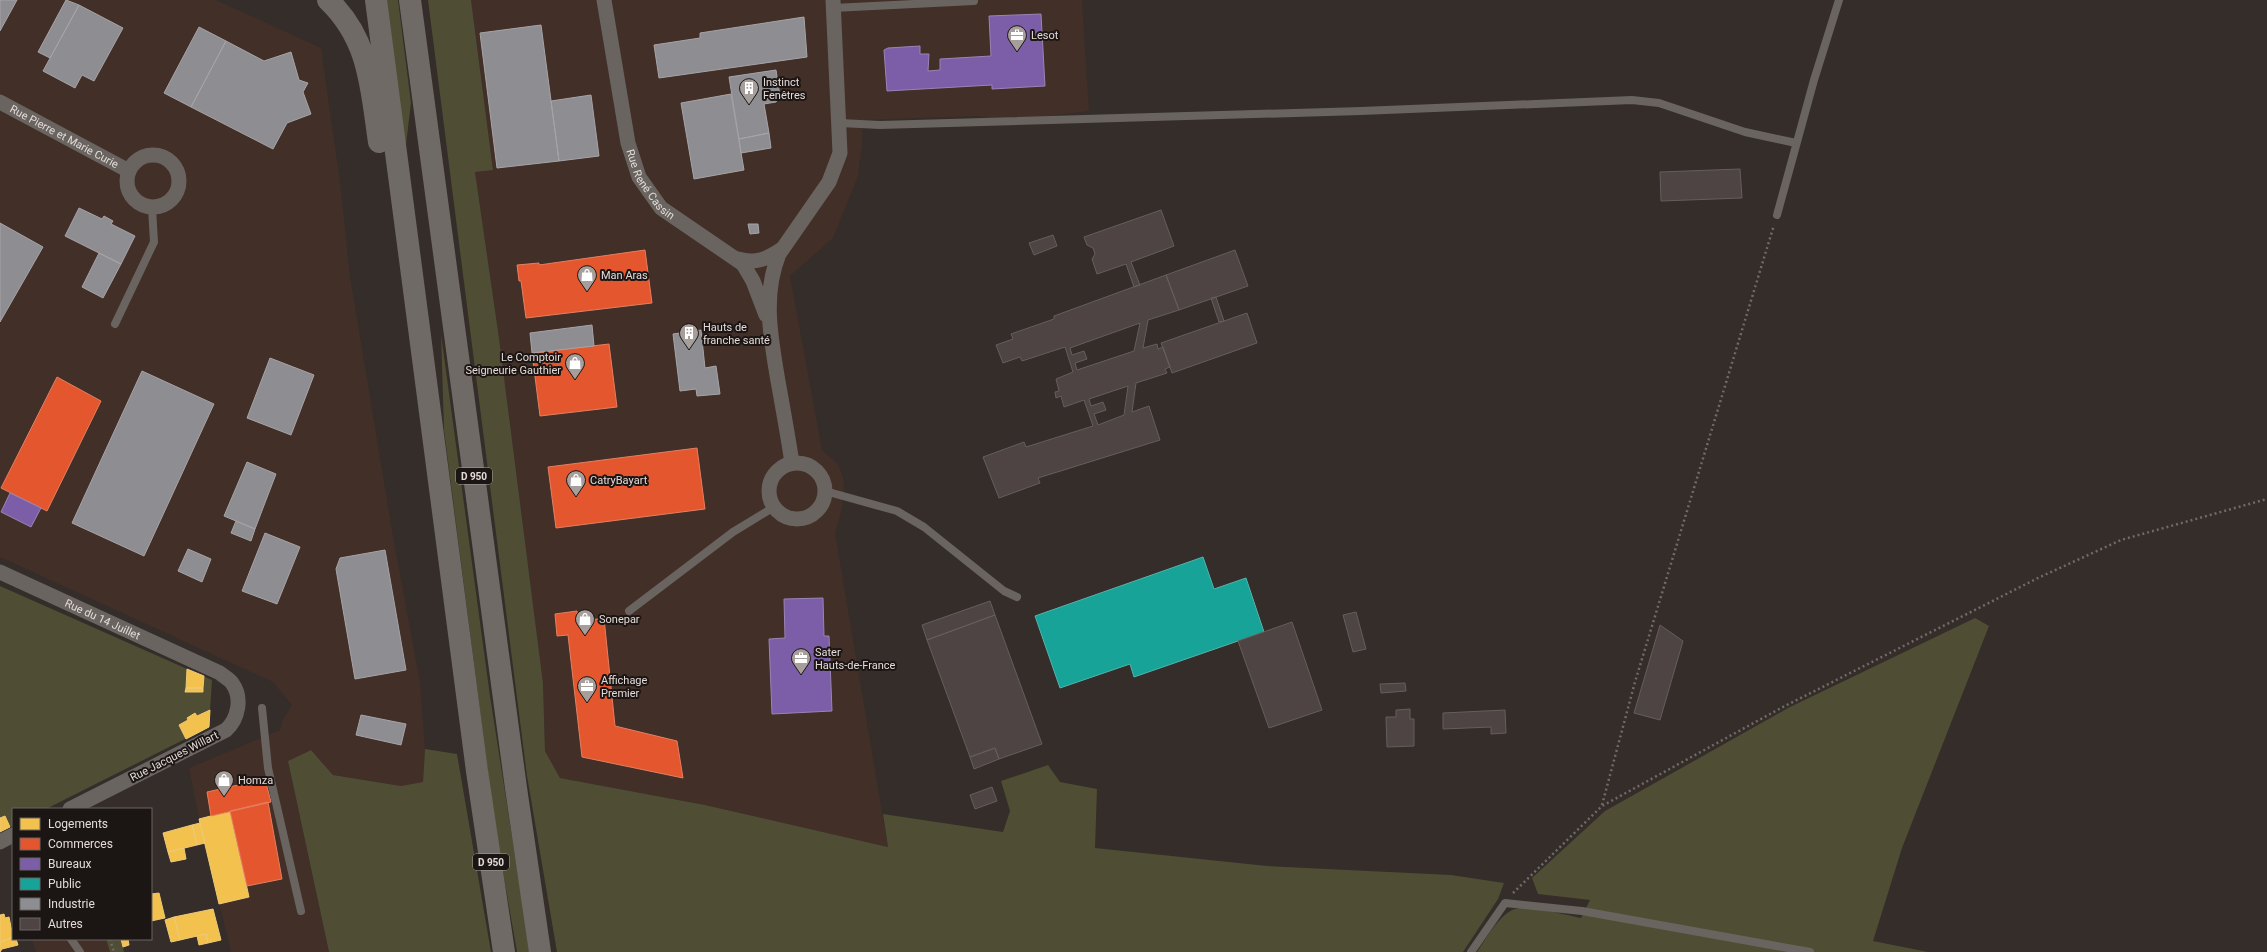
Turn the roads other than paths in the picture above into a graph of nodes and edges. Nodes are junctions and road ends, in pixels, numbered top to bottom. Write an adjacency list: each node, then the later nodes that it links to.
1 (328, 0): 18 (highway)
2 (376, 0): 18 (highway, D 950)
3 (410, 0): 34 (highway, D 950)
4 (604, 0): 15 (street, Rue René Cassin)
5 (1839, 0): 10 (lane)
6 (974, 1): 7 (lane)
7 (833, 4): 9 (street)
8 (0, 102): 11 (street, Rue Pierre et Marie Curie)
9 (840, 124): 10 (lane); 14 (street)
10 (1796, 144): 13 (lane)
11 (129, 171): 12 (street, Rue Pierre et Marie Curie); 12 (street, Rue Pierre et Marie Curie)
12 (152, 208): 16 (lane)
13 (1777, 214)
14 (782, 249): 15 (street); 17 (street)
15 (738, 259): 17 (street, Rue René Cassin)
16 (115, 324)
17 (769, 326): 19 (street)
18 (432, 430): 33 (highway, D 950)
19 (792, 463): 20 (street); 21 (street)
20 (825, 491): 21 (street); 23 (lane)
21 (774, 507): 24 (lane)
22 (0, 572): 25 (street, Rue du 14 Juillet)
23 (1017, 597)
24 (629, 610)
25 (206, 666): 27 (street, Rue Jacques Willart)
26 (262, 708): 30 (lane)
27 (72, 808)
28 (12, 836): 29 (street)
29 (0, 842)
30 (301, 911)
31 (72, 940): 32 (lane)
32 (80, 952)
33 (504, 952)
34 (540, 952)
35 (1471, 952): 36 (lane)
36 (1810, 952)

